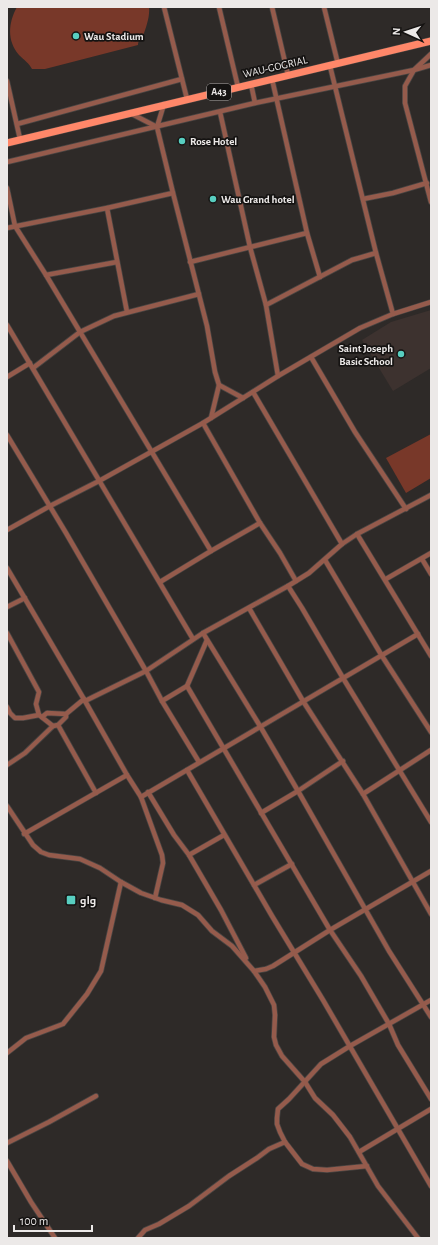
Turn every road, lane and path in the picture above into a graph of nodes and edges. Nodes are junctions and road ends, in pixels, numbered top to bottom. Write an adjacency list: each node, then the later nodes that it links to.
1 (164, 7): 12 (street)
2 (220, 7): 17 (street)
3 (272, 7): 11 (street)
4 (324, 7): 7 (street)
5 (431, 41): 7 (main road, WAU-GOGRIAL / A43)
6 (431, 54): 10 (street)
7 (338, 64): 9 (main road, WAU-GOGRIAL / A43)
8 (431, 65): 10 (street)
9 (330, 66): 11 (main road, WAU-GOGRIAL / A43); 16 (street)
10 (414, 70): 16 (street); 29 (street)
11 (288, 76): 13 (main road, WAU-GOGRIAL / A43)
12 (182, 79): 19 (street); 24 (street)
13 (272, 79): 15 (main road, WAU-GOGRIAL / A43); 18 (street)
14 (7, 81): 24 (street)
15 (251, 84): 17 (main road, WAU-GOGRIAL / A43); 20 (street)
16 (335, 86): 18 (street); 32 (street)
17 (238, 87): 19 (main road, WAU-GOGRIAL / A43)
18 (276, 98): 20 (street); 37 (street)
19 (187, 99): 21 (main road, WAU-GOGRIAL / A43)
20 (255, 103): 22 (street)
21 (164, 104): 23 (main road, WAU-GOGRIAL / A43); 25 (street)
22 (220, 112): 25 (street); 38 (street)
23 (130, 113): 25 (street); 26 (main road, WAU-GOGRIAL / A43)
24 (17, 124): 26 (street)
25 (157, 127): 28 (street); 31 (street)
26 (20, 140): 27 (main road, WAU-GOGRIAL / A43)
27 (7, 143)
28 (7, 162)
29 (427, 183): 32 (street); 33 (street)
30 (7, 188): 35 (street)
31 (173, 193): 34 (street); 41 (street)
32 (363, 199): 39 (street)
33 (431, 202)
34 (107, 208): 35 (street); 40 (street)
35 (15, 226): 36 (street); 42 (street)
36 (7, 228)
37 (307, 233): 38 (street); 43 (street)
38 (250, 247): 41 (street); 46 (street)
39 (376, 253): 43 (street); 48 (street)
40 (117, 262): 42 (street); 47 (street)
41 (190, 262): 44 (street)
42 (46, 275): 50 (street)
43 (320, 277): 46 (street)
44 (199, 294): 47 (street); 56 (street)
45 (431, 302): 48 (street)
46 (266, 305): 54 (street)
47 (127, 312): 50 (street)
48 (393, 314): 51 (street)
49 (7, 325): 52 (street)
50 (80, 332): 53 (street); 62 (street)
51 (311, 357): 54 (street); 66 (street)
52 (30, 363): 53 (street); 55 (street)
53 (33, 368): 63 (street)
54 (278, 376): 57 (street)
55 (7, 377)
56 (219, 385): 58 (street); 59 (street)
57 (253, 392): 58 (street); 70 (street)
58 (243, 398): 59 (street)
59 (211, 418): 60 (street)
60 (203, 423): 62 (street); 67 (street)
61 (7, 435): 65 (street)
62 (151, 452): 63 (street); 71 (street)
63 (99, 482): 65 (street); 79 (street)
64 (431, 495): 66 (street)
65 (50, 506): 68 (street); 91 (street)
66 (406, 509): 69 (street)
67 (260, 523): 71 (street); 78 (street)
68 (7, 530)
69 (357, 534): 70 (street); 77 (street)
70 (342, 544): 74 (street)
71 (210, 551): 79 (street)
72 (431, 553): 73 (street)
73 (422, 559): 76 (street); 77 (street)
74 (325, 560): 78 (street); 89 (street)
75 (7, 568): 81 (street)
76 (431, 574)
77 (386, 579): 86 (street)
78 (296, 581): 80 (street)
79 (160, 582): 87 (street)
80 (288, 586): 83 (street); 92 (street)
81 (25, 598): 82 (street); 94 (street)
82 (7, 607)
83 (250, 608): 85 (street); 96 (street)
84 (7, 633): 99 (street)
85 (202, 633): 87 (street); 88 (street)
86 (418, 634): 89 (street); 90 (street)
87 (193, 639): 91 (street)
88 (208, 640): 93 (street); 101 (street)
89 (382, 656): 92 (street); 102 (street)
90 (431, 656)
91 (146, 671): 94 (street); 95 (street)
92 (343, 678): 96 (street); 109 (street)
93 (187, 686): 95 (street); 103 (street)
94 (84, 700): 98 (street); 110 (street)
95 (162, 701): 106 (street)
96 (303, 701): 101 (street); 105 (street)
97 (7, 707): 99 (street)
98 (66, 714): 99 (street); 100 (street)
99 (40, 716): 100 (street)
100 (55, 725): 107 (street); 113 (street)
101 (260, 726): 103 (street); 111 (street)
102 (431, 732)
103 (223, 748): 106 (street); 117 (street)
104 (431, 750): 109 (street)
105 (343, 761): 111 (street); 114 (street)
106 (199, 762): 108 (street)
107 (7, 765)
108 (187, 770): 112 (street); 120 (street)
109 (400, 771): 114 (street); 118 (street)
110 (127, 776): 113 (street); 115 (street)
111 (298, 791): 117 (street); 128 (street)
112 (148, 792): 115 (street); 121 (street)
113 (96, 793): 119 (street)
114 (364, 794): 125 (street)
115 (141, 797): 127 (street)
116 (7, 806): 119 (street)
117 (261, 812): 122 (street)
118 (431, 822)
119 (24, 834): 124 (street)
120 (224, 835): 121 (street); 126 (street)
121 (189, 855): 132 (street)
122 (292, 864): 126 (street); 130 (street)
123 (431, 871): 125 (street)
124 (122, 882): 127 (street); 139 (street)
125 (413, 882): 128 (street); 129 (street)
126 (254, 885): 131 (street)
127 (155, 898): 132 (street)
128 (365, 909): 130 (street); 135 (street)
129 (431, 914)
130 (330, 930): 131 (street); 137 (street)
131 (293, 952): 133 (street); 138 (street)
132 (249, 965): 133 (street)
133 (254, 971): 140 (street)
134 (431, 1000): 135 (street)
135 (424, 1005): 136 (street); 137 (street)
136 (431, 1017)
137 (389, 1024): 138 (street); 142 (street)
138 (350, 1046): 140 (street); 144 (street)
139 (7, 1053)
140 (305, 1082): 145 (street); 147 (street)
141 (96, 1096): 146 (street)
142 (431, 1100)
143 (431, 1109): 144 (street)
144 (398, 1129): 147 (street); 150 (street)
145 (285, 1142): 149 (street); 152 (street)
146 (7, 1144)
147 (359, 1152): 149 (street)
148 (7, 1161): 151 (street)
149 (367, 1166): 153 (street)
150 (431, 1186)
151 (55, 1238)
152 (138, 1238)
153 (418, 1238)

